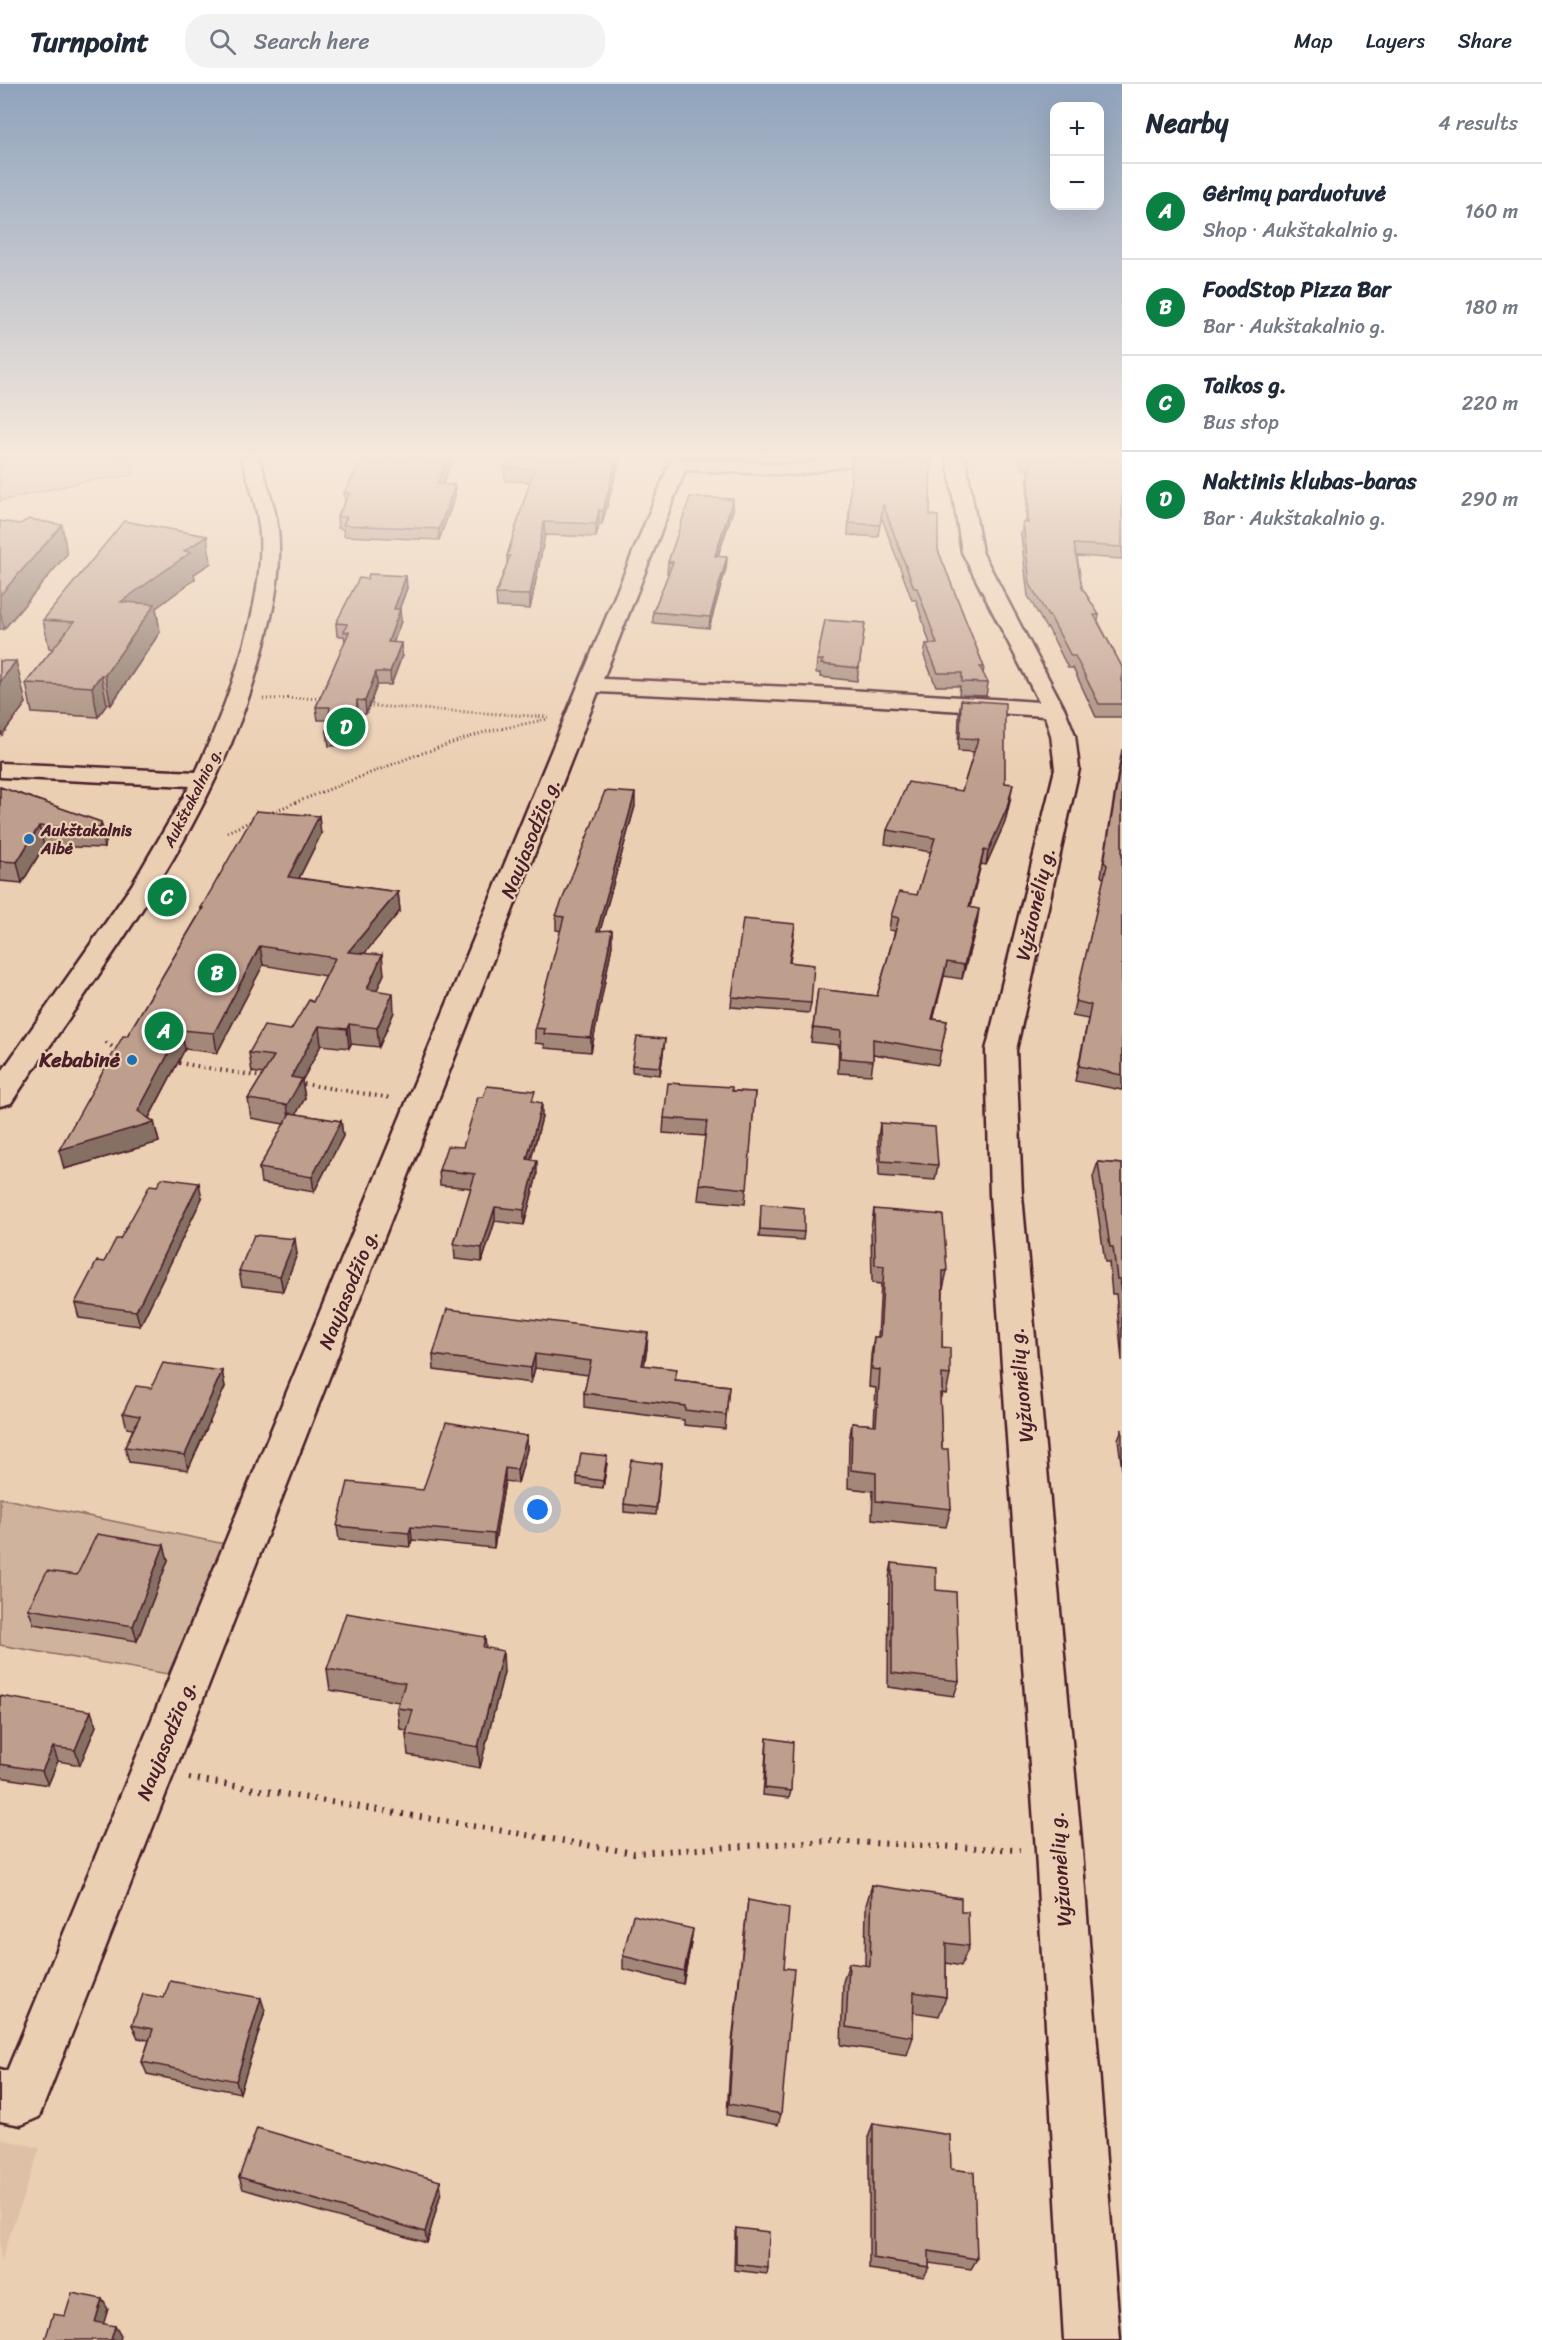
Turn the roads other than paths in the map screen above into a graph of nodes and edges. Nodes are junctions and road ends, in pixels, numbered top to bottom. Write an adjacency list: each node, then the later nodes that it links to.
1 (269, 563): 7 (street, Aukštakalnio g.)
2 (640, 563): 4 (street, Naujasodžio g.)
3 (978, 563): 5 (street, Vyžuonėlių g.)
4 (592, 685): 5 (street); 9 (street, Naujasodžio g.)
5 (1054, 710): 10 (street, Vyžuonėlių g.)
6 (0, 770): 7 (street)
7 (204, 780): 8 (street, Aukštakalnio g.)
8 (0, 1096)
9 (0, 2095)
10 (1092, 2340)

